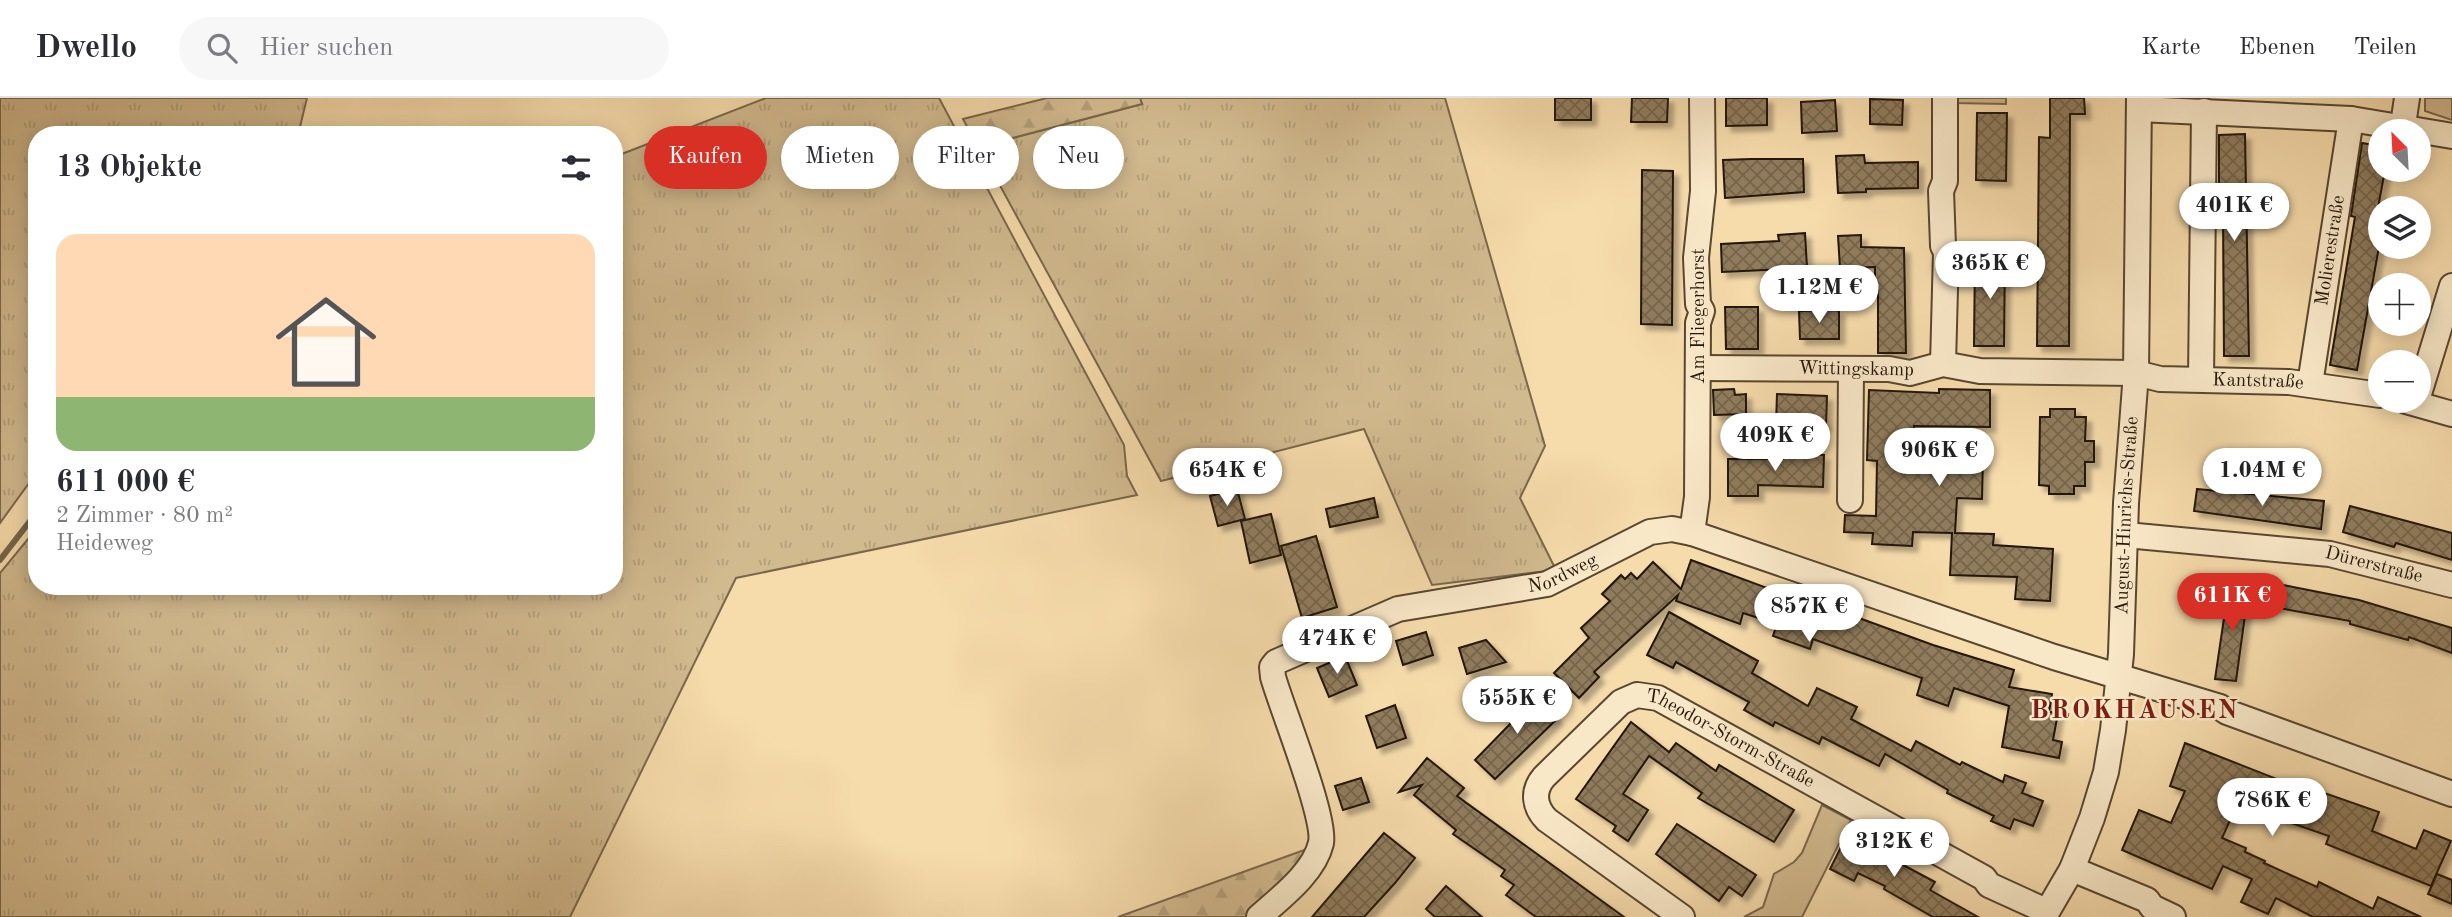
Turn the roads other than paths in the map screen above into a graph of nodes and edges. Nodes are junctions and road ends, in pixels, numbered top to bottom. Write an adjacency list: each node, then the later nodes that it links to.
1 (1702, 98): 14 (street, Am Fliegerhorst)
2 (1945, 98): 13 (street)
3 (2407, 98): 7 (street)
4 (2139, 103): 5 (street); 16 (street, August-Hinrichs-Straße)
5 (2204, 111): 6 (street); 17 (street)
6 (2351, 119): 8 (street); 18 (street, Molierestraße)
7 (2404, 119)
8 (2368, 121)
9 (2431, 131): 10 (street)
10 (2452, 136)
11 (2452, 286): 12 (street)
12 (2431, 350)
13 (1943, 364): 15 (street, Wittingskamp); 16 (street, Wittingskamp)
14 (1699, 368): 15 (street, Wittingskamp); 23 (street, Am Fliegerhorst)
15 (1851, 370): 22 (street)
16 (2136, 373): 17 (street, Kantstraße); 24 (street, August-Hinrichs-Straße)
17 (2201, 379): 18 (street, Kantstraße)
18 (2310, 384): 19 (street, Kantstraße)
19 (2368, 393)
20 (2431, 406): 21 (street)
21 (2452, 414)
22 (1850, 500)
23 (1692, 533): 26 (street, Nordweg); 30 (street, Nordweg)
24 (2126, 535): 25 (street, Dürerstraße); 26 (street, August-Hinrichs-Straße)
25 (2452, 585)
26 (2118, 675): 27 (street, Nordweg); 28 (street, August-Hinrichs-Straße)
27 (2452, 794)
28 (2071, 869): 29 (street, August-Hinrichs-Straße); 32 (street)
29 (2045, 914): 31 (street, Theodor-Storm-Straße)
30 (1259, 917)
31 (1682, 917)
32 (2174, 917)

